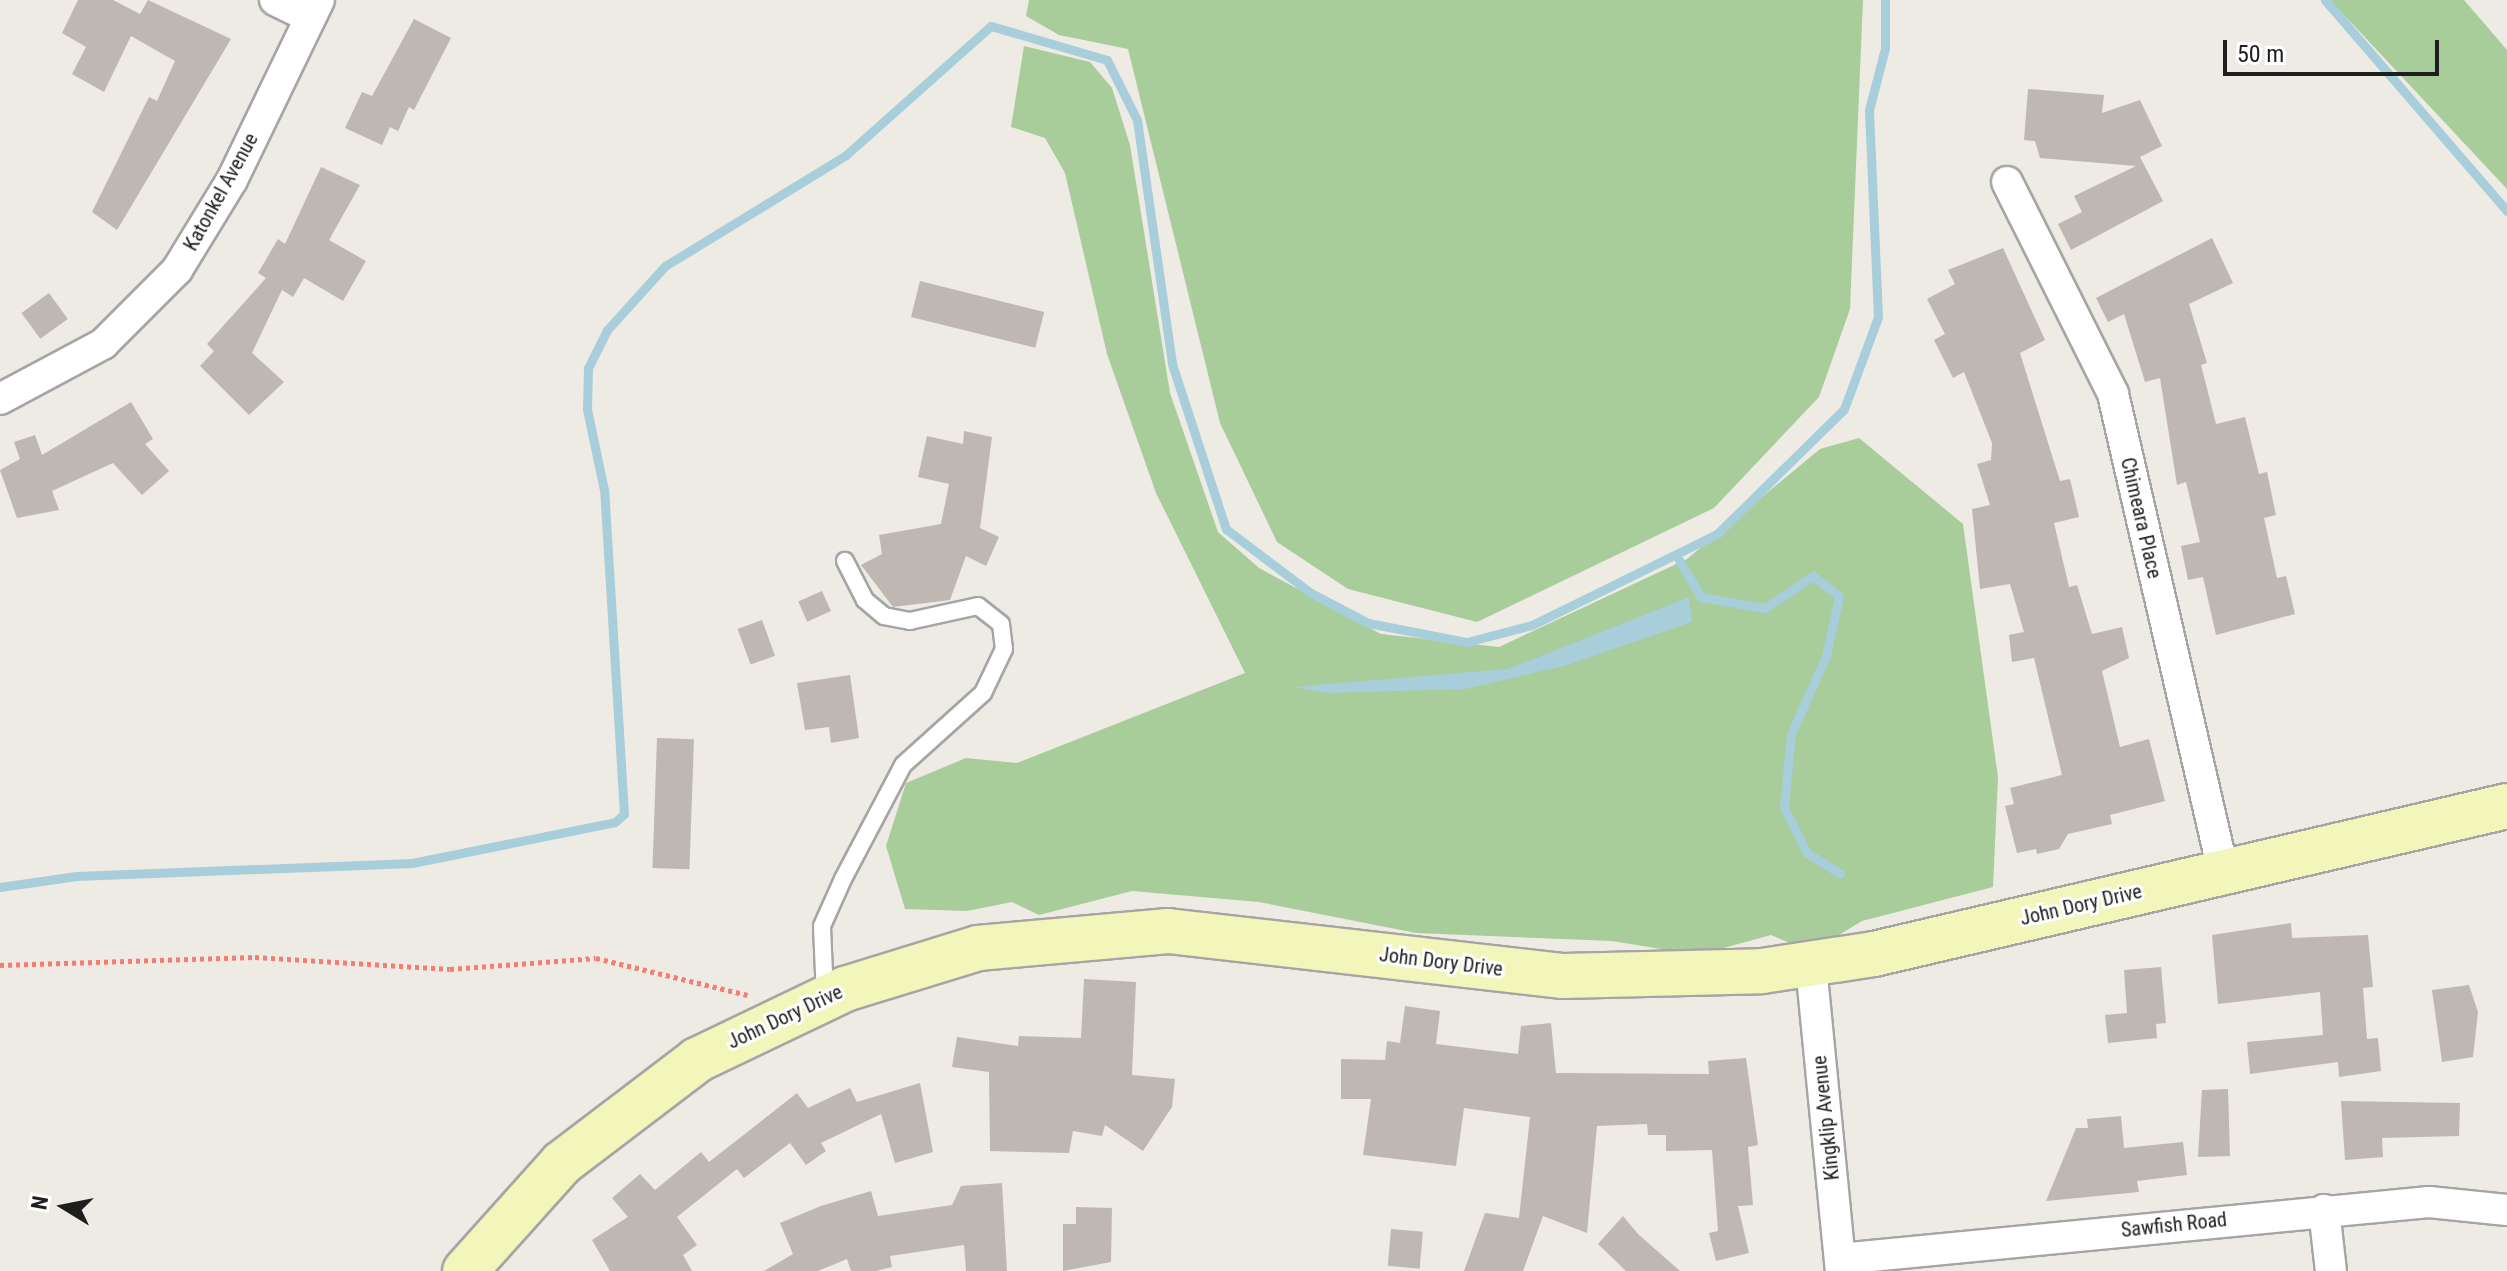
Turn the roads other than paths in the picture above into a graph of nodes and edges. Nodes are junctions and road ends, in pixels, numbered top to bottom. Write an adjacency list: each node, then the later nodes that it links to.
1 (275, 0): 2 (street)
2 (314, 8): 4 (street, Katonkel Avenue)
3 (2007, 182): 7 (street, Chimeara Place)
4 (0, 399)
5 (845, 561): 9 (lane)
6 (2507, 806): 7 (street, John Dory Drive)
7 (2223, 872): 8 (street, John Dory Drive)
8 (1811, 966): 9 (street, John Dory Drive); 12 (street, Kingklip Avenue)
9 (815, 1002): 13 (street, John Dory Drive)
10 (2324, 1210): 11 (street, Sawfish Road); 12 (street, Sawfish Road); 14 (street)
11 (2507, 1210)
12 (1841, 1265)
13 (465, 1271)
14 (2331, 1271)

